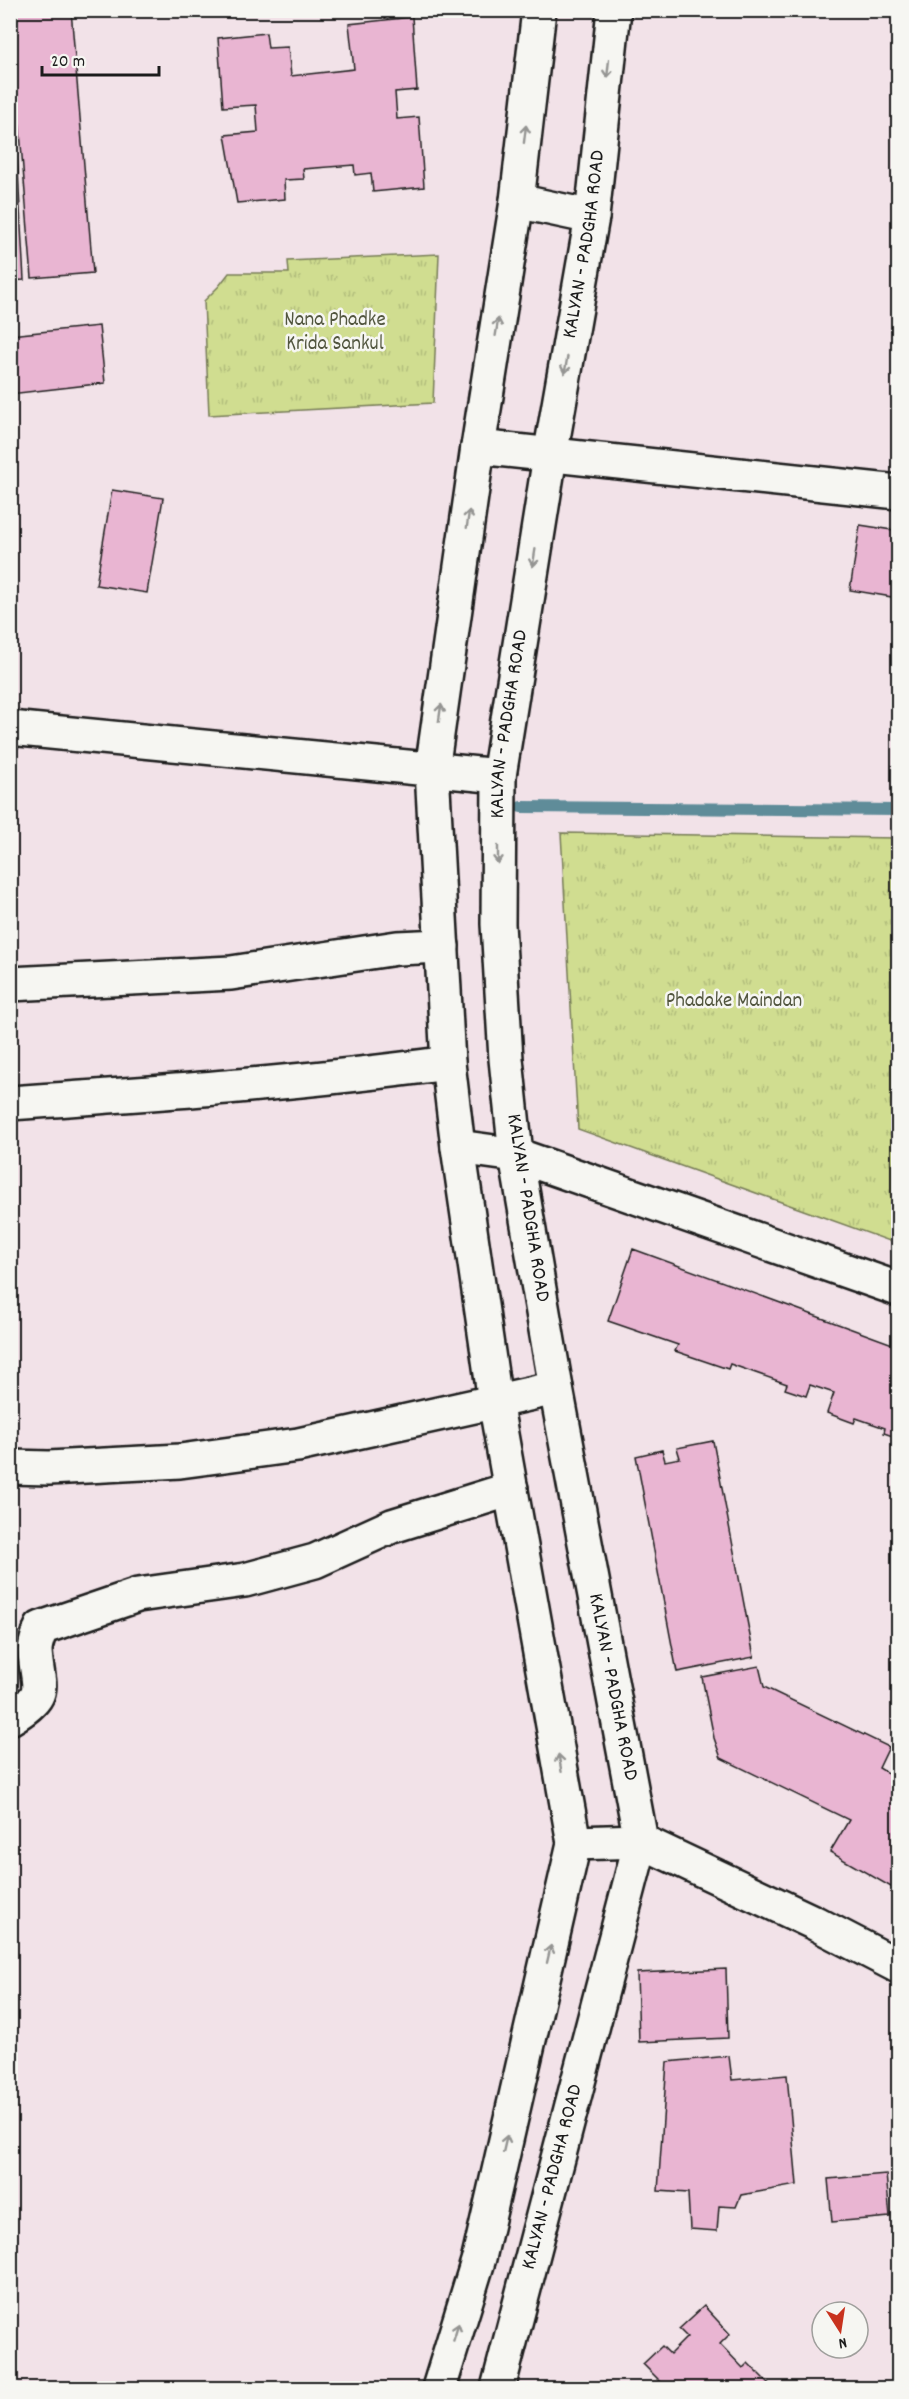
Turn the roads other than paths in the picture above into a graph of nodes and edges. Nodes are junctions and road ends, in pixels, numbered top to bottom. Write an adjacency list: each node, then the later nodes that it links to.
1 (539, 10): 3 (main road, one-way to 1)
2 (614, 10): 4 (main road, KALYAN - PADGHA ROAD, one-way to 4)
3 (517, 201): 4 (main road); 5 (main road, one-way to 3)
4 (592, 217): 6 (main road, KALYAN - PADGHA ROAD, one-way to 6)
5 (478, 447): 6 (main road); 9 (main road, one-way to 5)
6 (550, 456): 7 (main road); 10 (main road, KALYAN - PADGHA ROAD, one-way to 10)
7 (898, 492)
8 (10, 728): 9 (main road)
9 (432, 770): 10 (main road); 11 (main road)
10 (499, 776): 16 (main road, KALYAN - PADGHA ROAD, one-way to 16)
11 (442, 946): 12 (main road); 13 (main road)
12 (10, 984)
13 (447, 1063): 14 (main road); 15 (main road)
14 (10, 1103)
15 (458, 1147): 16 (main road); 19 (main road)
16 (516, 1155): 17 (main road); 18 (main road, KALYAN - PADGHA ROAD)
17 (898, 1289)
18 (556, 1388): 19 (main road); 23 (main road, KALYAN - PADGHA ROAD)
19 (495, 1401): 20 (main road); 21 (main road)
20 (10, 1467)
21 (511, 1489): 22 (main road); 24 (main road, one-way to 21)
22 (10, 1718)
23 (640, 1841): 24 (main road); 25 (main road); 27 (main road, KALYAN - PADGHA ROAD)
24 (574, 1843): 26 (main road, one-way to 24)
25 (898, 1966)
26 (439, 2388)
27 (498, 2388)

